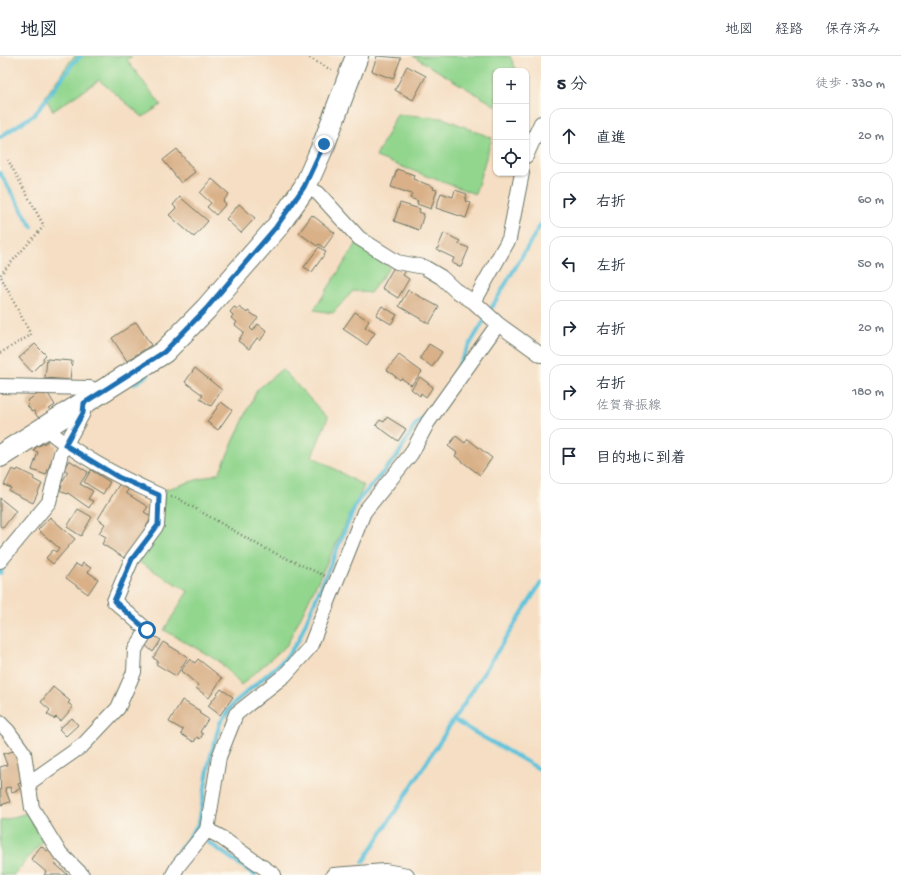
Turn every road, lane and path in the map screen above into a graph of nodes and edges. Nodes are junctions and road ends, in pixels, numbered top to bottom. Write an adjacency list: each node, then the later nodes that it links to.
1 (306, 56): 3 (path)
2 (357, 56): 3 (main road)
3 (347, 79): 8 (main road)
4 (541, 123): 5 (street)
5 (529, 149)
6 (8, 160): 11 (path)
7 (521, 176): 9 (street)
8 (304, 187): 9 (street); 14 (main road)
9 (478, 306): 10 (street)
10 (497, 322): 12 (street); 23 (street)
11 (0, 353)
12 (541, 355)
13 (0, 386): 14 (street)
14 (92, 398): 15 (main road); 16 (street)
15 (45, 428): 16 (street); 17 (main road)
16 (65, 445): 18 (street); 19 (street)
17 (0, 456)
18 (159, 495): 20 (path); 22 (street)
19 (0, 561)
20 (318, 573)
21 (0, 723): 22 (street)
22 (29, 783): 24 (street)
23 (207, 830): 25 (street); 26 (street)
24 (82, 875)
25 (173, 875)
26 (274, 875)
27 (333, 875): 28 (street)
28 (407, 875)

